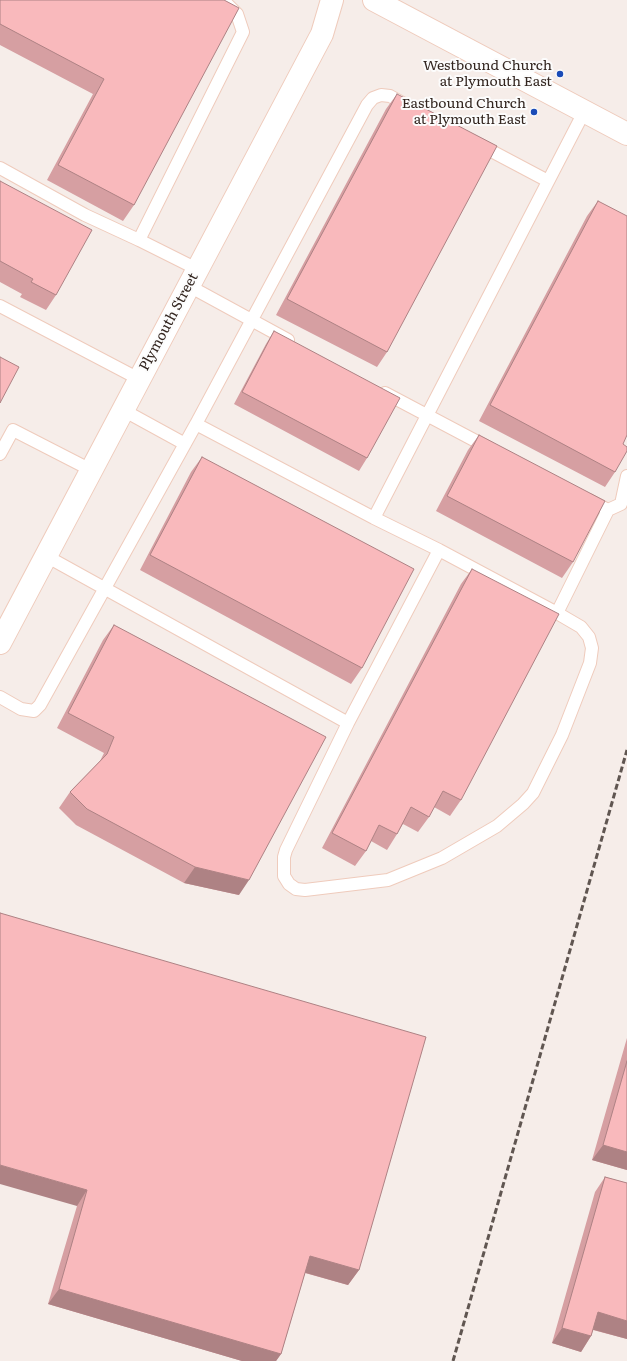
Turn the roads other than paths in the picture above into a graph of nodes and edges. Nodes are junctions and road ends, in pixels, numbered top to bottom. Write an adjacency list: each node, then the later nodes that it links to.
1 (220, 0): 10 (lane)
2 (332, 0): 11 (street, Plymouth Street)
3 (374, 0): 5 (street)
4 (417, 111): 13 (lane)
5 (584, 112): 6 (street); 9 (lane)
6 (627, 134)
7 (472, 140): 9 (lane)
8 (0, 168): 10 (lane)
9 (548, 181): 18 (lane)
10 (139, 240): 11 (lane)
11 (193, 277): 13 (lane); 15 (street, Plymouth Street)
12 (0, 306): 15 (lane)
13 (251, 320): 14 (lane); 19 (lane)
14 (298, 346)
15 (139, 379): 17 (street, Plymouth Street)
16 (373, 386): 18 (lane)
17 (123, 410): 20 (lane); 23 (street, Plymouth Street)
18 (427, 416): 21 (lane); 27 (lane)
19 (196, 424): 20 (lane); 27 (lane)
20 (185, 444): 30 (lane)
21 (497, 452)
22 (0, 454): 23 (lane)
23 (91, 470): 29 (street, Plymouth Street)
24 (627, 476): 26 (lane)
25 (580, 496): 26 (lane)
26 (608, 510): 31 (lane)
27 (374, 518): 28 (lane)
28 (438, 550): 31 (lane); 34 (lane)
29 (46, 556): 30 (lane); 32 (street, Plymouth Street)
30 (105, 588): 33 (lane); 34 (lane)
31 (557, 613): 34 (lane)
32 (0, 642)
33 (0, 697)
34 (348, 723)

